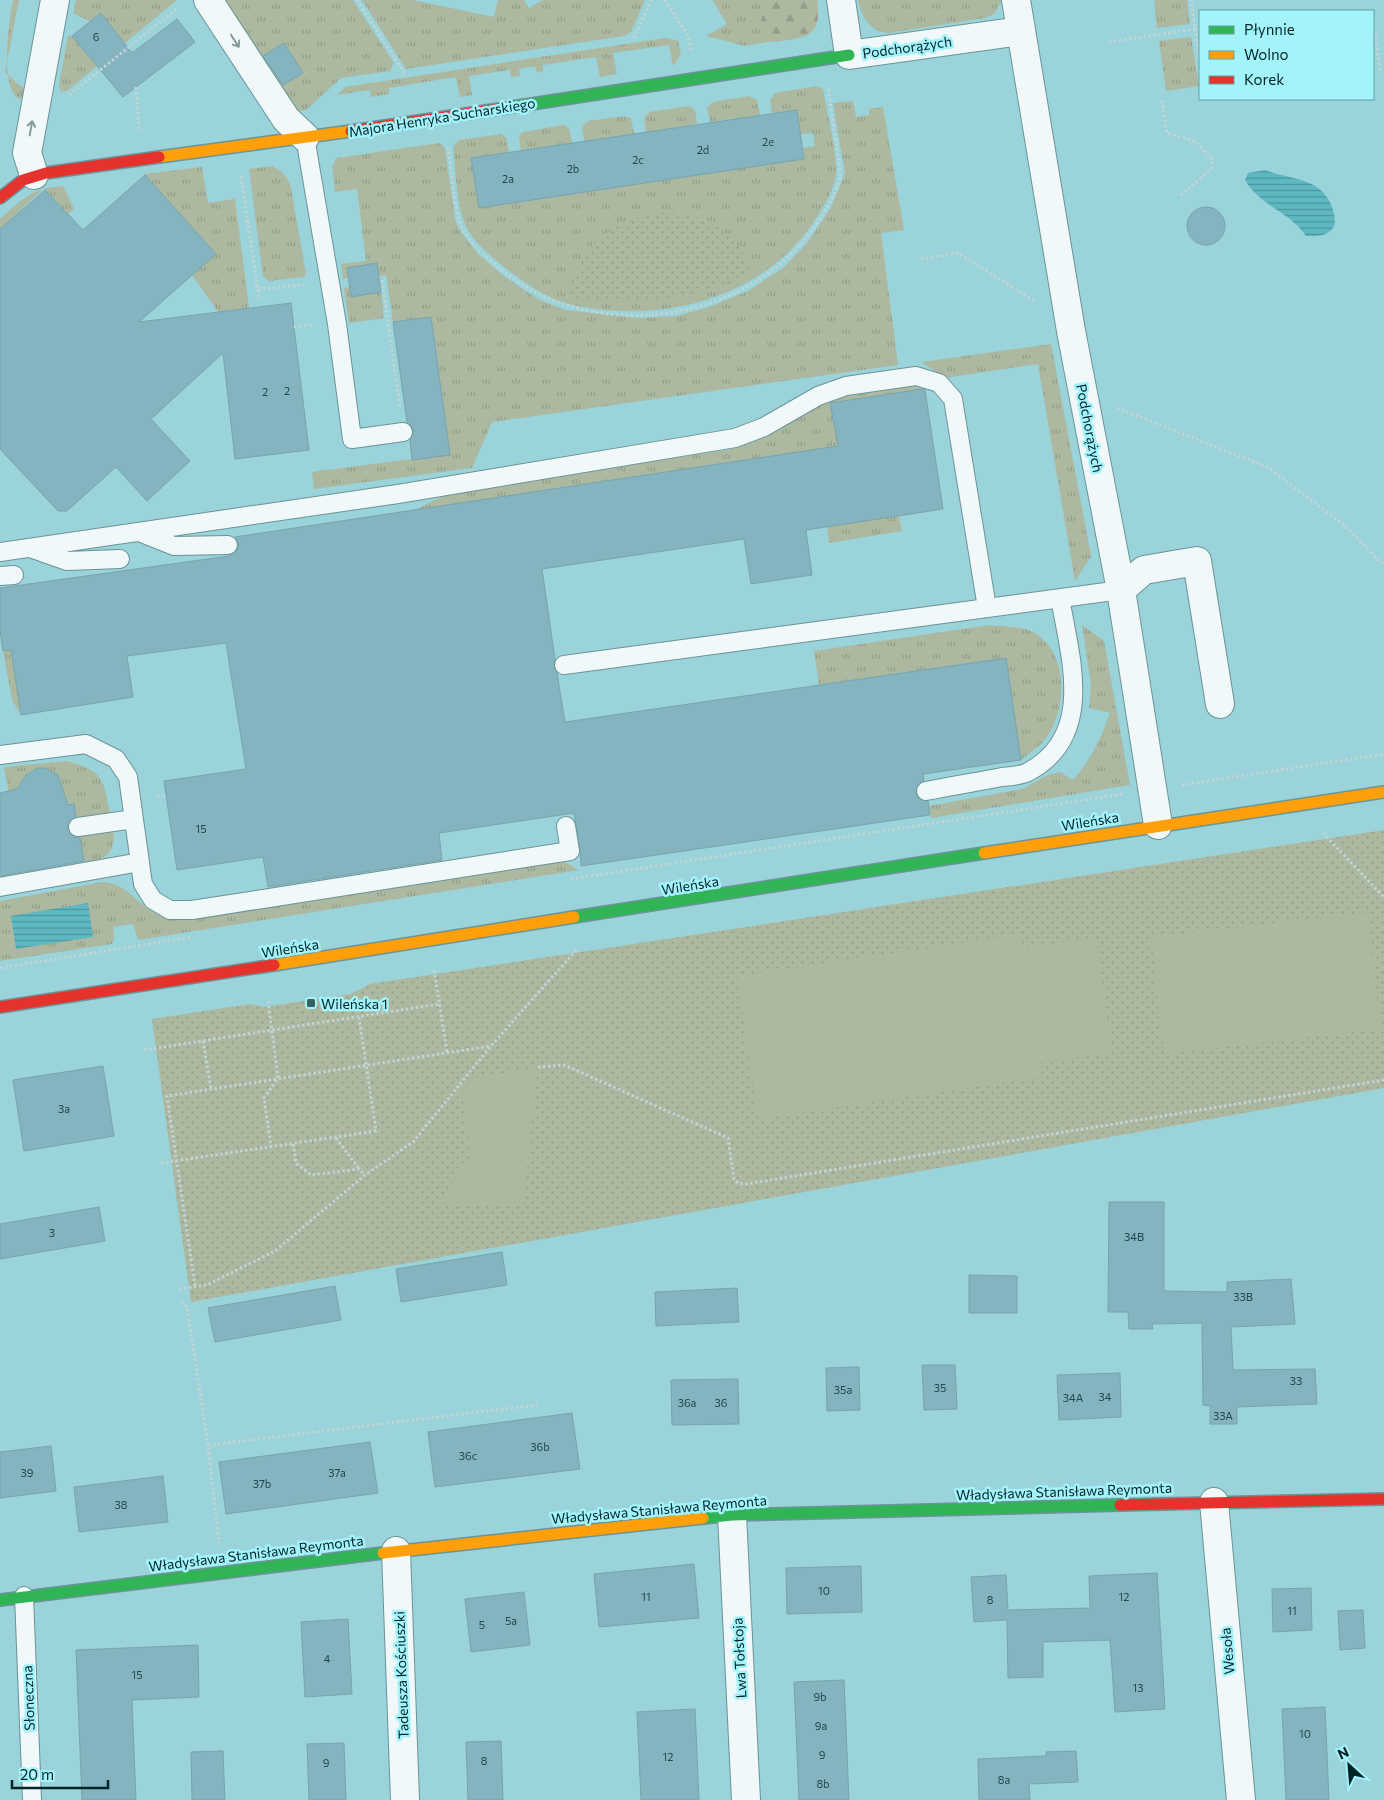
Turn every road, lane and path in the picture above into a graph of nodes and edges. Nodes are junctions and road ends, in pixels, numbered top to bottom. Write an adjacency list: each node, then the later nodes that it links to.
1 (55, 0): 21 (street)
2 (208, 0): 23 (street, one-way to 23)
3 (357, 0): 17 (path)
4 (651, 0): 12 (path)
5 (841, 0): 14 (street, Podchorążych)
6 (1016, 0): 10 (street, Podchorążych)
7 (1191, 0): 9 (path)
8 (180, 6): 21 (path)
9 (1195, 29): 13 (path); 15 (path)
10 (1021, 31): 14 (street, Podchorążych); 33 (street, Podchorążych)
11 (1375, 33): 16 (path)
12 (634, 38)
13 (1109, 42)
14 (849, 55): 23 (street, Majora Henryka Sucharskiego)
15 (1199, 57)
16 (1380, 71)
17 (405, 74)
18 (827, 79): 24 (path)
19 (136, 87): 22 (path)
20 (1162, 100): 27 (path)
21 (32, 122): 26 (street, one-way to 21)
22 (139, 132)
23 (305, 137): 26 (street, Majora Henryka Sucharskiego); 34 (lane)
24 (447, 137)
25 (240, 166): 31 (path)
26 (34, 176): 28 (street, Majora Henryka Sucharskiego)
27 (1180, 196)
28 (0, 198)
29 (921, 259): 32 (path)
30 (382, 280): 34 (path)
31 (259, 298)
32 (1042, 307)
33 (1083, 395): 40 (path); 41 (street, Podchorążych)
34 (403, 432)
35 (137, 532): 36 (lane); 37 (lane); 43 (lane)
36 (228, 546)
37 (30, 548): 38 (lane); 39 (lane)
38 (0, 552)
39 (120, 559)
40 (1384, 566)
41 (1121, 590): 42 (lane); 45 (street); 48 (street, Podchorążych)
42 (1060, 598): 43 (lane); 49 (lane)
43 (987, 608): 44 (lane)
44 (564, 666)
45 (1220, 704)
46 (1384, 754): 48 (path)
47 (0, 755): 51 (lane)
48 (1153, 790): 54 (street, Podchorążych); 57 (path)
49 (926, 791)
50 (1384, 792): 54 (street, Wileńska)
51 (134, 819): 52 (lane); 56 (lane)
52 (78, 826)
53 (566, 826): 56 (lane)
54 (1158, 826): 66 (street, Wileńska)
55 (1323, 834): 59 (path)
56 (140, 862): 58 (lane)
57 (568, 879)
58 (0, 887)
59 (1384, 897)
60 (195, 937): 62 (path)
61 (579, 947): 70 (path)
62 (0, 968)
63 (434, 970): 65 (path)
64 (268, 1002): 68 (path)
65 (439, 1004): 67 (path); 72 (path)
66 (0, 1007)
67 (359, 1016): 68 (path); 73 (path)
68 (272, 1030): 69 (path); 75 (path)
69 (204, 1041): 71 (path); 77 (path)
70 (491, 1046): 72 (path); 84 (path)
71 (144, 1050)
72 (446, 1052): 73 (path)
73 (367, 1065): 75 (path); 78 (path)
74 (538, 1067): 76 (path)
75 (278, 1078): 77 (path); 80 (path)
76 (1384, 1080)
77 (211, 1089): 81 (path)
78 (336, 1138): 79 (path); 83 (path)
79 (293, 1144): 80 (path); 83 (path)
80 (271, 1147): 81 (path)
81 (176, 1161): 82 (path); 85 (path)
82 (161, 1163)
83 (360, 1169): 84 (path)
84 (365, 1174): 85 (path)
85 (195, 1286): 86 (path)
86 (179, 1289)
87 (181, 1302): 89 (path)
88 (536, 1405): 89 (path)
89 (208, 1445): 94 (path)
90 (1384, 1499): 91 (street, Władysława Stanisława Reymonta)
91 (1214, 1502): 92 (street, Władysława Stanisława Reymonta); 100 (street, Wesoła)
92 (732, 1515): 93 (street, Władysława Stanisława Reymonta); 99 (street, Lwa Tołstoja)
93 (396, 1551): 94 (street, Władysława Stanisława Reymonta); 98 (street, Tadeusza Kościuszki)
94 (223, 1574): 95 (street, Władysława Stanisława Reymonta)
95 (24, 1596): 96 (street, Władysława Stanisława Reymonta); 97 (lane, Słoneczna)
96 (0, 1600)
97 (32, 1800)
98 (405, 1800)
99 (746, 1800)
100 (1241, 1800)

